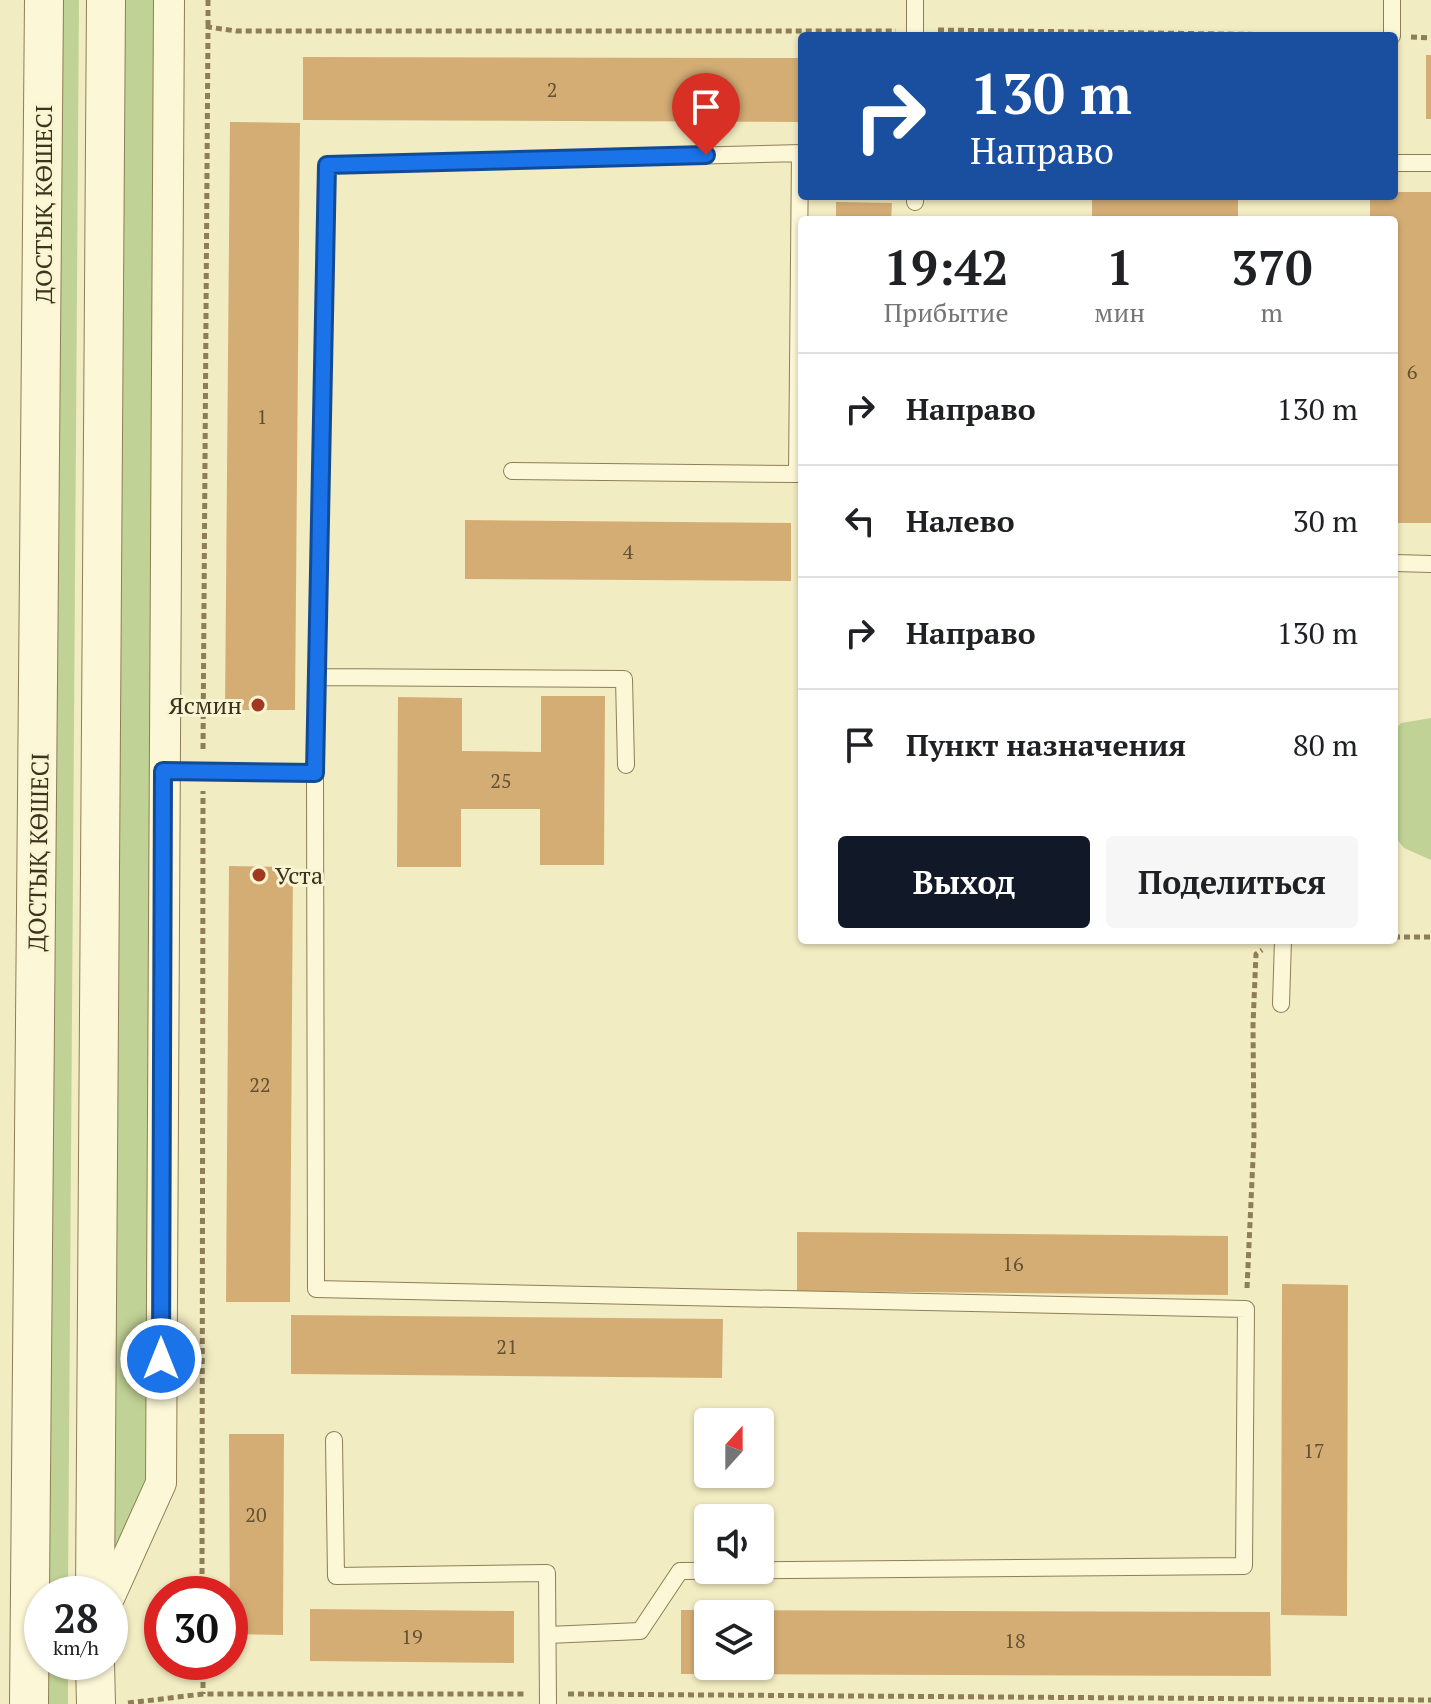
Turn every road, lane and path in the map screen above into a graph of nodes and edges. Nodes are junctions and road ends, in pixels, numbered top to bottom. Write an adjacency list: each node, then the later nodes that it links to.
1 (44, 0): 39 (street, ДОСТЫҚ КӨШЕСІ)
2 (106, 0): 30 (street)
3 (169, 0): 20 (street)
4 (208, 0): 7 (path)
5 (915, 0): 8 (lane)
6 (1392, 0): 9 (lane)
7 (208, 27): 10 (path); 21 (path)
8 (915, 32)
9 (1392, 32)
10 (798, 33)
11 (798, 153): 18 (lane)
12 (1398, 163): 13 (lane)
13 (1431, 163)
14 (798, 394): 15 (lane)
15 (512, 471)
16 (1398, 563): 17 (lane)
17 (1431, 564)
18 (317, 677): 19 (lane); 22 (lane)
19 (626, 765)
20 (163, 771): 21 (lane); 31 (street)
21 (203, 772): 22 (lane); 32 (path)
22 (315, 773): 28 (lane)
23 (1398, 937): 24 (path)
24 (1431, 937)
25 (1283, 944): 27 (lane)
26 (1266, 947): 28 (path)
27 (1281, 1004)
28 (1246, 1309): 33 (lane)
29 (334, 1440): 33 (lane)
30 (95, 1576)
31 (119, 1576)
32 (202, 1576)
33 (548, 1635): 37 (lane)
34 (95, 1680): 40 (street)
35 (203, 1680): 36 (path)
36 (203, 1694): 37 (path); 41 (path)
37 (548, 1699): 38 (path)
38 (1431, 1700)
39 (29, 1704)
40 (96, 1704)
41 (116, 1704)

